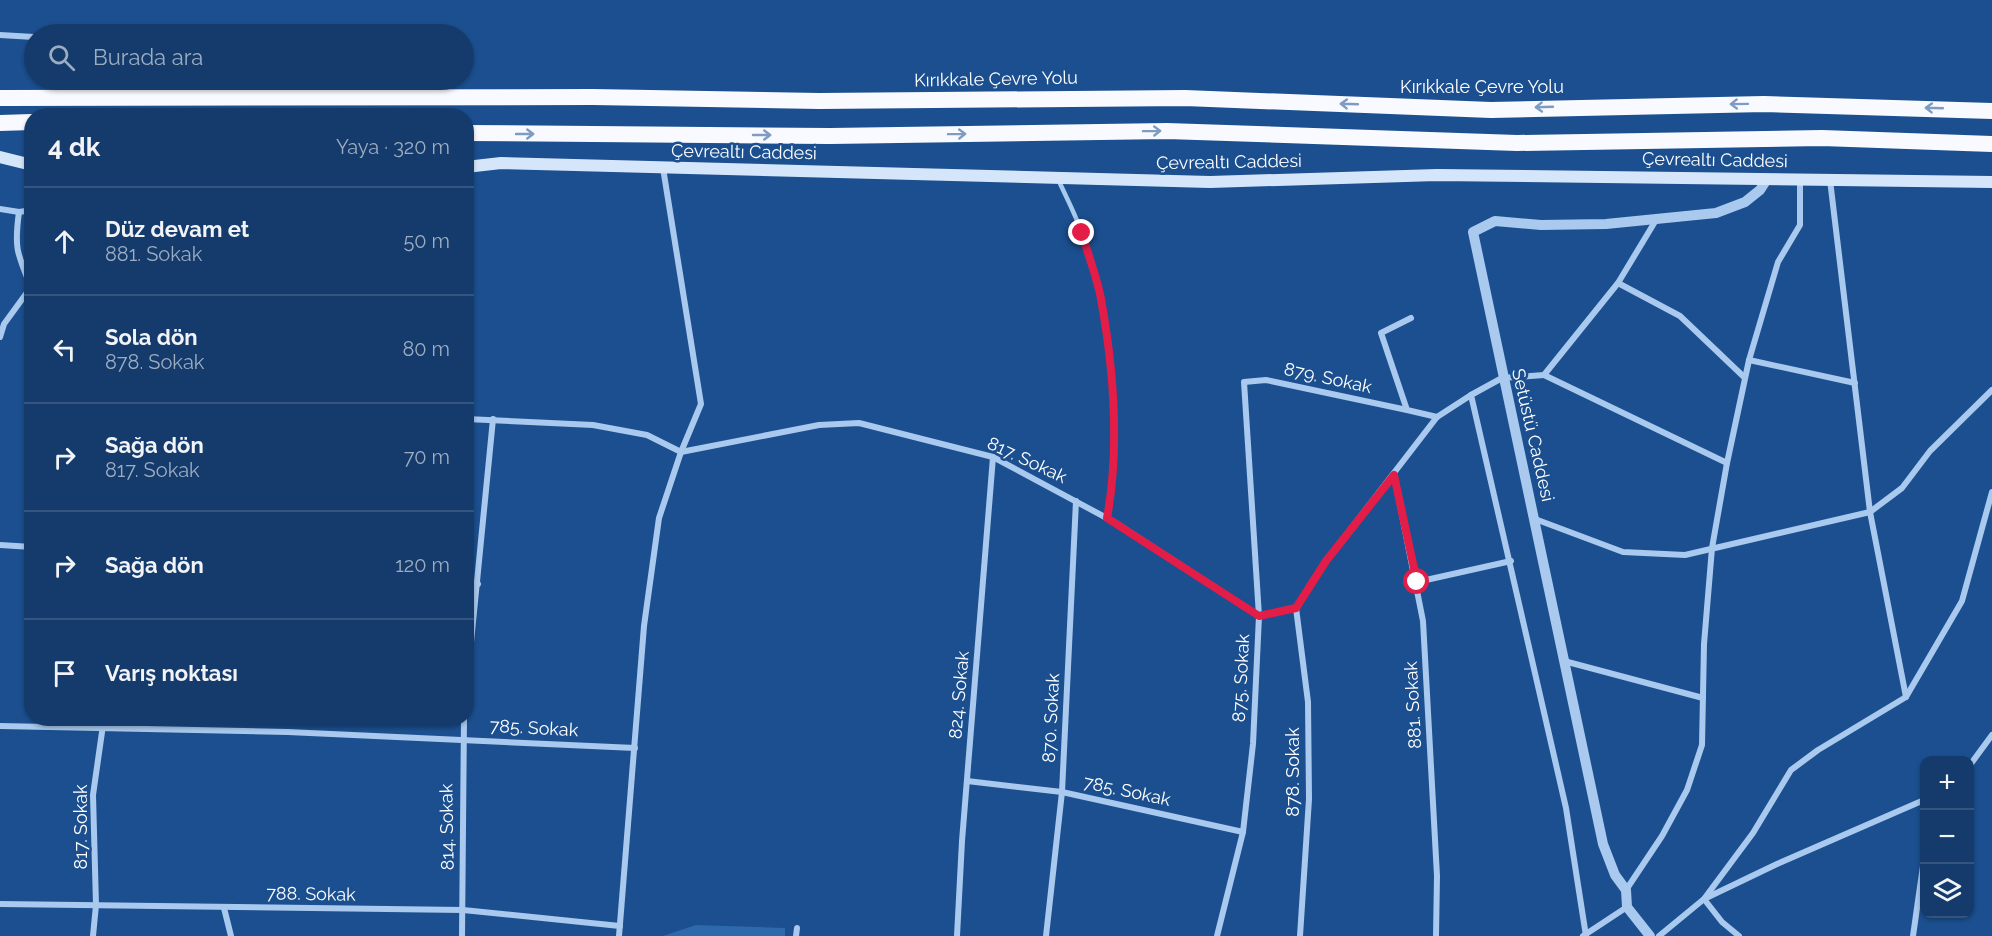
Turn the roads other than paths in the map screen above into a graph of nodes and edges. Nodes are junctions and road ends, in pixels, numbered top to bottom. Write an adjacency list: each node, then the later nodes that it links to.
1 (0, 35): 2 (street)
2 (24, 36)
3 (194, 90): 5 (street)
4 (0, 98): 5 (highway, Kırıkkale Çevre Yolu)
5 (194, 98): 6 (highway, Kırıkkale Çevre Yolu, one-way to 5)
6 (1992, 111)
7 (24, 122): 8 (highway)
8 (0, 123)
9 (474, 133): 10 (highway, one-way to 10)
10 (1992, 144)
11 (0, 157): 12 (main road)
12 (24, 163)
13 (474, 166): 14 (main road, Çevrealtı Caddesi)
14 (663, 168): 15 (main road, Çevrealtı Caddesi); 41 (street)
15 (1057, 178): 16 (main road, Çevrealtı Caddesi); 48 (lane)
16 (1767, 179): 17 (main road, Çevrealtı Caddesi); 23 (street, Setüstü Caddesi)
17 (1800, 180): 18 (main road, Çevrealtı Caddesi); 29 (street)
18 (1830, 180): 19 (main road, Çevrealtı Caddesi); 34 (street)
19 (1992, 182)
20 (0, 208): 22 (street)
21 (24, 211): 22 (street)
22 (19, 212): 24 (street)
23 (1656, 220): 25 (street); 32 (street, Setüstü Caddesi)
24 (24, 271)
25 (1618, 283): 30 (street); 31 (street)
26 (24, 296): 28 (street)
27 (1411, 318): 37 (street)
28 (0, 337)
29 (1749, 360): 31 (street); 34 (street)
30 (1544, 375): 32 (street); 43 (street)
31 (1744, 377): 43 (street)
32 (1502, 378): 36 (street); 49 (street, Setüstü Caddesi)
33 (1244, 382): 37 (street, 879. Sokak); 58 (street, 875. Sokak)
34 (1855, 383): 47 (street)
35 (1992, 390): 47 (street)
36 (1472, 395): 38 (street); 53 (street)
37 (1407, 410): 38 (street, 879. Sokak)
38 (1437, 417): 44 (street)
39 (474, 419): 40 (street)
40 (493, 419): 41 (street); 56 (street)
41 (681, 452): 42 (street, 817. Sokak); 69 (street)
42 (993, 457): 46 (street, 817. Sokak); 71 (street, 824. Sokak)
43 (1727, 463): 52 (street)
44 (1394, 475): 54 (street, 881. Sokak); 57 (street)
45 (1992, 492): 61 (street)
46 (1076, 501): 48 (street, 817. Sokak); 72 (street, 870. Sokak)
47 (1870, 512): 52 (street); 61 (street)
48 (1107, 518): 58 (street, 817. Sokak)
49 (1535, 519): 52 (street); 60 (street, Setüstü Caddesi)
50 (0, 545): 51 (street)
51 (24, 546)
52 (1712, 548): 62 (street)
53 (1511, 561): 54 (street); 95 (street)
54 (1417, 582): 94 (street, 881. Sokak)
55 (474, 584): 56 (street)
56 (478, 584): 59 (street)
57 (1296, 608): 58 (street); 93 (street, 878. Sokak)
58 (1259, 616): 74 (street, 875. Sokak)
59 (474, 620)
60 (1563, 661): 62 (street); 76 (street, Setüstü Caddesi)
61 (1906, 697): 77 (street)
62 (1703, 698): 76 (street)
63 (0, 726): 66 (street, 785. Sokak)
64 (103, 726): 66 (street, 817. Sokak)
65 (463, 726): 68 (street, 814. Sokak)
66 (103, 729): 68 (street, 785. Sokak); 79 (street, 817. Sokak)
67 (1992, 735): 70 (street)
68 (462, 739): 69 (street, 785. Sokak); 82 (street, 814. Sokak)
69 (634, 748): 83 (street)
70 (1974, 760)
71 (967, 781): 72 (street, 785. Sokak); 90 (street, 824. Sokak)
72 (1062, 792): 74 (street, 785. Sokak); 91 (street, 870. Sokak)
73 (1920, 802): 77 (street)
74 (1244, 832): 92 (street, 875. Sokak)
75 (1923, 864): 99 (street)
76 (1626, 890): 80 (street, Setüstü Caddesi)
77 (1704, 899): 97 (street); 98 (street)
78 (0, 904): 79 (street, 788. Sokak)
79 (96, 905): 81 (street, 788. Sokak); 85 (street, 817. Sokak)
80 (1627, 907): 95 (street); 96 (street)
81 (224, 908): 82 (street, 788. Sokak); 86 (street)
82 (463, 910): 83 (street, 788. Sokak); 87 (street, 814. Sokak)
83 (621, 926): 88 (street)
84 (797, 928): 89 (street)
85 (93, 936)
86 (231, 936)
87 (462, 936)
88 (620, 936)
89 (796, 936)
90 (957, 936)
91 (1046, 936)
92 (1217, 936)
93 (1300, 936)
94 (1436, 936)
95 (1585, 936)
96 (1650, 936)
97 (1659, 936)
98 (1739, 936)
99 (1913, 936)

